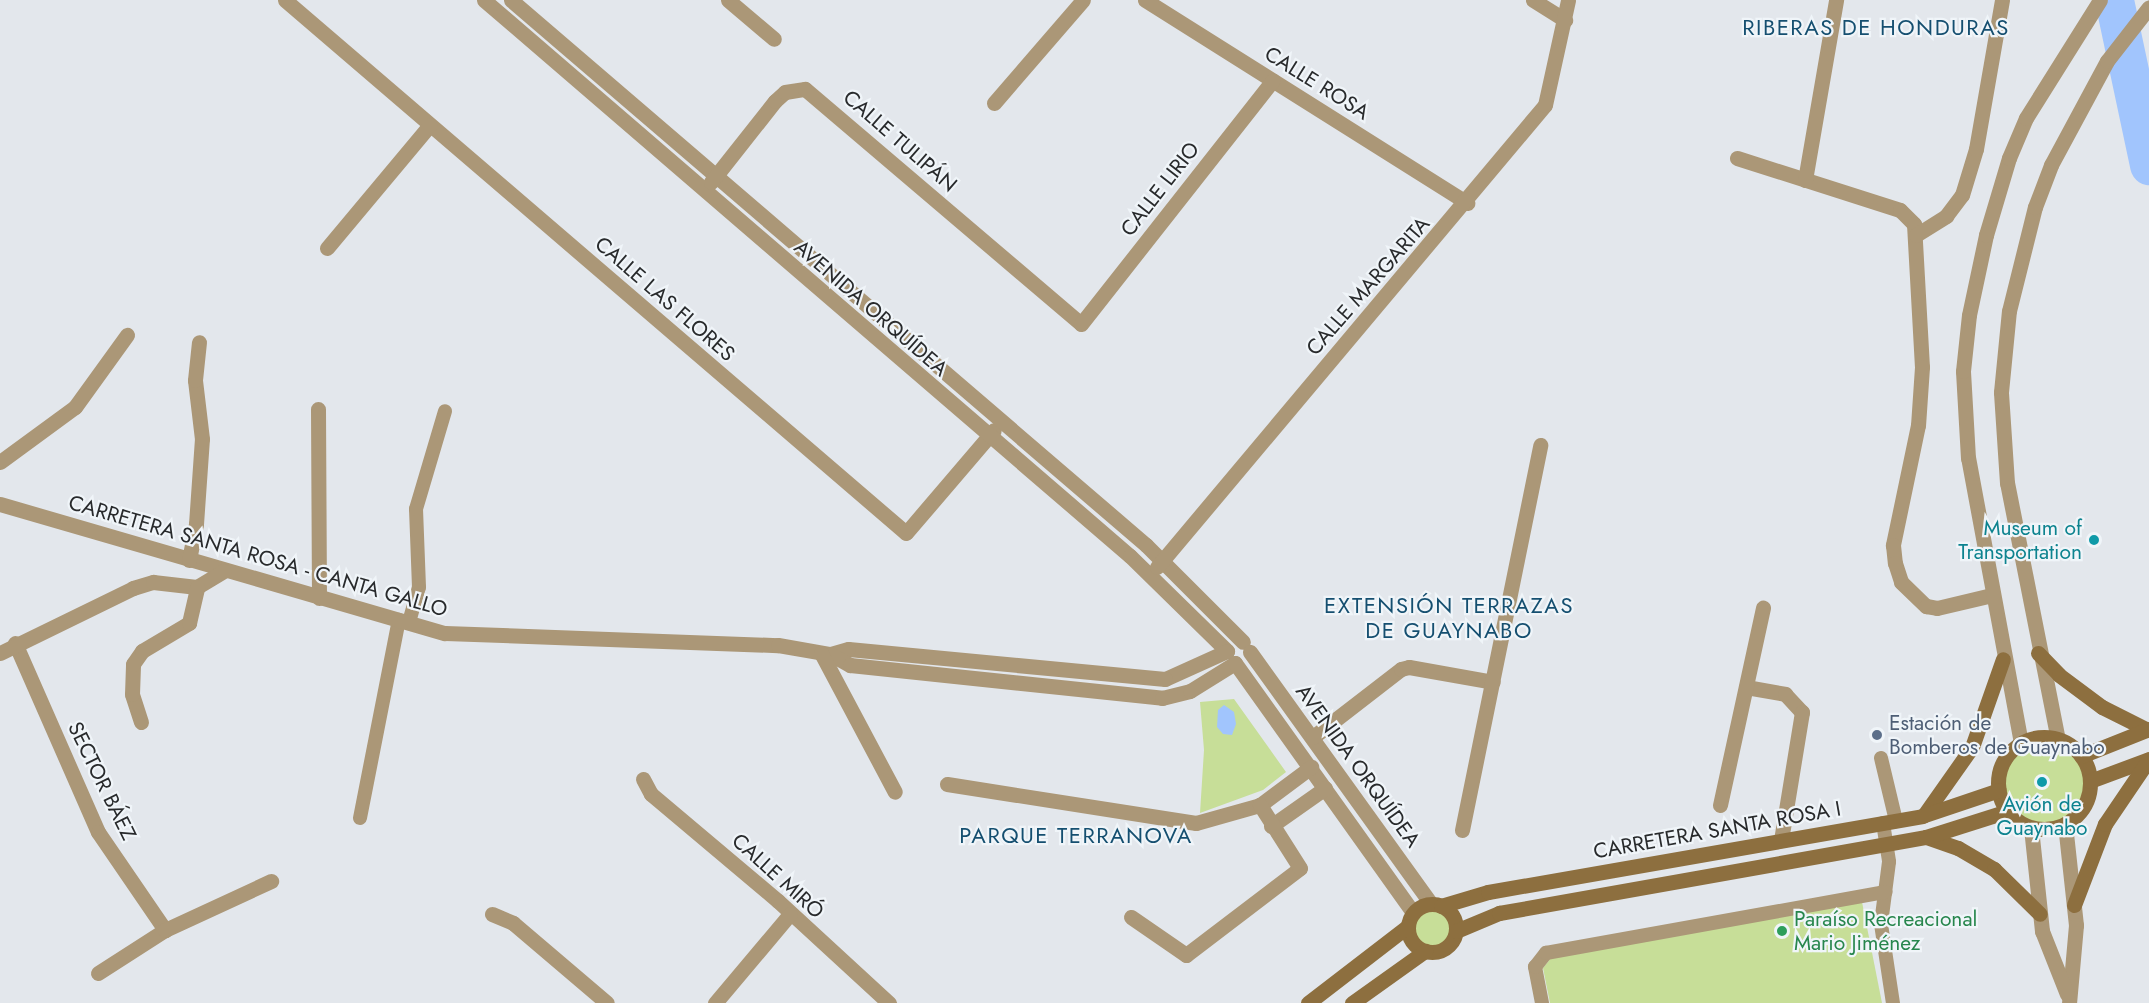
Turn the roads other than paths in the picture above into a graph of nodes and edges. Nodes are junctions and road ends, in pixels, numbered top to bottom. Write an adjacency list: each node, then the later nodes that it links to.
1 (285, 0): 17 (street, CALLE LAS FLORES)
2 (484, 0): 21 (street, AVENIDA ORQUÍDEA)
3 (511, 0): 19 (street, AVENIDA ORQUÍDEA)
4 (728, 0): 14 (street)
5 (1083, 0): 16 (street)
6 (1145, 0): 15 (street, CALLE ROSA)
7 (1533, 0): 13 (street)
8 (1568, 0): 13 (street, CALLE MARGARITA)
9 (1836, 0): 20 (street)
10 (2002, 0): 23 (street)
11 (2100, 0): 40 (street)
12 (2149, 6): 47 (street)
13 (1565, 20): 22 (street, CALLE MARGARITA)
14 (774, 39)
15 (1272, 80): 22 (street, CALLE ROSA); 25 (street, CALLE LIRIO)
16 (994, 103)
17 (430, 125): 24 (street); 31 (street, CALLE LAS FLORES)
18 (1737, 158): 20 (street)
19 (716, 176): 21 (street, CALLE TULIPÁN); 25 (street, CALLE TULIPÁN); 30 (street, AVENIDA ORQUÍDEA)
20 (1805, 180): 23 (street)
21 (704, 191): 31 (street, AVENIDA ORQUÍDEA)
22 (1467, 203): 36 (street, CALLE MARGARITA)
23 (1916, 235): 40 (street)
24 (327, 248)
25 (1081, 324)
26 (127, 335): 33 (street)
27 (199, 342): 35 (street)
28 (318, 409): 41 (street)
29 (445, 411): 43 (lane)
30 (1001, 421): 31 (street, CALLE LAS FLORES); 36 (street, AVENIDA ORQUÍDEA)
31 (988, 436): 38 (street, AVENIDA ORQUÍDEA)
32 (1540, 445): 51 (street)
33 (0, 462)
34 (0, 504): 35 (street, CARRETERA SANTA ROSA - CANTA GALLO)
35 (189, 560): 37 (street, CARRETERA SANTA ROSA - CANTA GALLO)
36 (1162, 560): 38 (street, CALLE MARGARITA); 45 (street, AVENIDA ORQUÍDEA)
37 (224, 571): 39 (street); 41 (street, CARRETERA SANTA ROSA - CANTA GALLO)
38 (1150, 574): 49 (street, AVENIDA ORQUÍDEA)
39 (197, 587): 44 (street); 53 (street)
40 (1992, 595): 50 (street)
41 (319, 598): 43 (street, CARRETERA SANTA ROSA - CANTA GALLO)
42 (1763, 609): 52 (street)
43 (404, 621): 48 (street, CARRETERA SANTA ROSA - CANTA GALLO); 72 (lane)
44 (15, 643): 46 (street); 90 (street, SECTOR BÁEZ)
45 (1247, 647): 49 (street, CARRETERA SANTA ROSA - CANTA GALLO); 55 (street, AVENIDA ORQUÍDEA)
46 (0, 653)
47 (2038, 653): 54 (street); 56 (street)
48 (825, 654): 49 (street, CARRETERA SANTA ROSA - CANTA GALLO); 67 (street)
49 (1231, 657): 61 (street, AVENIDA ORQUÍDEA)
50 (2003, 659): 57 (street); 71 (street)
51 (1493, 682): 55 (street); 77 (street)
52 (1746, 687): 69 (street); 79 (street)
53 (141, 722)
54 (2148, 730): 58 (street)
55 (1312, 737): 83 (street, AVENIDA ORQUÍDEA)
56 (2058, 740): 57 (street); 58 (street)
57 (2021, 743): 66 (street)
58 (2081, 756): 63 (street)
59 (1881, 758): 73 (lane)
60 (2149, 759): 63 (street); 84 (street)
61 (1311, 767): 65 (street, AVENIDA ORQUÍDEA); 68 (street)
62 (643, 779): 86 (street, CALLE MIRÓ)
63 (2090, 781): 74 (street)
64 (947, 784): 68 (street)
65 (1325, 788): 75 (street); 89 (street, AVENIDA ORQUÍDEA)
66 (1998, 790): 70 (street); 71 (street, CARRETERA SANTA ROSA I)
67 (895, 792)
68 (1260, 805): 75 (street)
69 (1720, 805)
70 (2008, 811): 76 (street); 78 (street, CARRETERA SANTA ROSA I)
71 (1922, 816): 73 (street, CARRETERA SANTA ROSA I)
72 (360, 818)
73 (1889, 822): 79 (street, CARRETERA SANTA ROSA I); 80 (lane)
74 (2066, 824): 76 (street); 84 (street)
75 (1271, 826): 88 (street)
76 (2031, 828): 87 (street)
77 (1462, 830)
78 (1926, 837): 80 (street, CARRETERA SANTA ROSA I); 87 (street)
79 (1781, 840): 83 (street, CARRETERA SANTA ROSA I)
80 (1887, 844): 82 (lane); 91 (street, CARRETERA SANTA ROSA I)
81 (271, 881): 90 (street)
82 (1886, 892): 100 (lane); 101 (lane)
83 (1436, 905): 89 (street); 91 (street)
84 (2074, 905): 94 (street)
85 (492, 914): 95 (street)
86 (790, 914): 96 (street); 97 (street, CALLE MIRÓ)
87 (2040, 914): 94 (street)
88 (1131, 917)
89 (1410, 919): 92 (street); 98 (street)
90 (165, 930): 93 (street)
91 (1456, 931): 92 (street)
92 (1425, 951): 99 (street)
93 (98, 973)
94 (2069, 1000)
95 (607, 1003)
96 (715, 1003)
97 (889, 1003)
98 (1308, 1003)
99 (1352, 1003)
100 (1542, 1003)
101 (1893, 1003)

